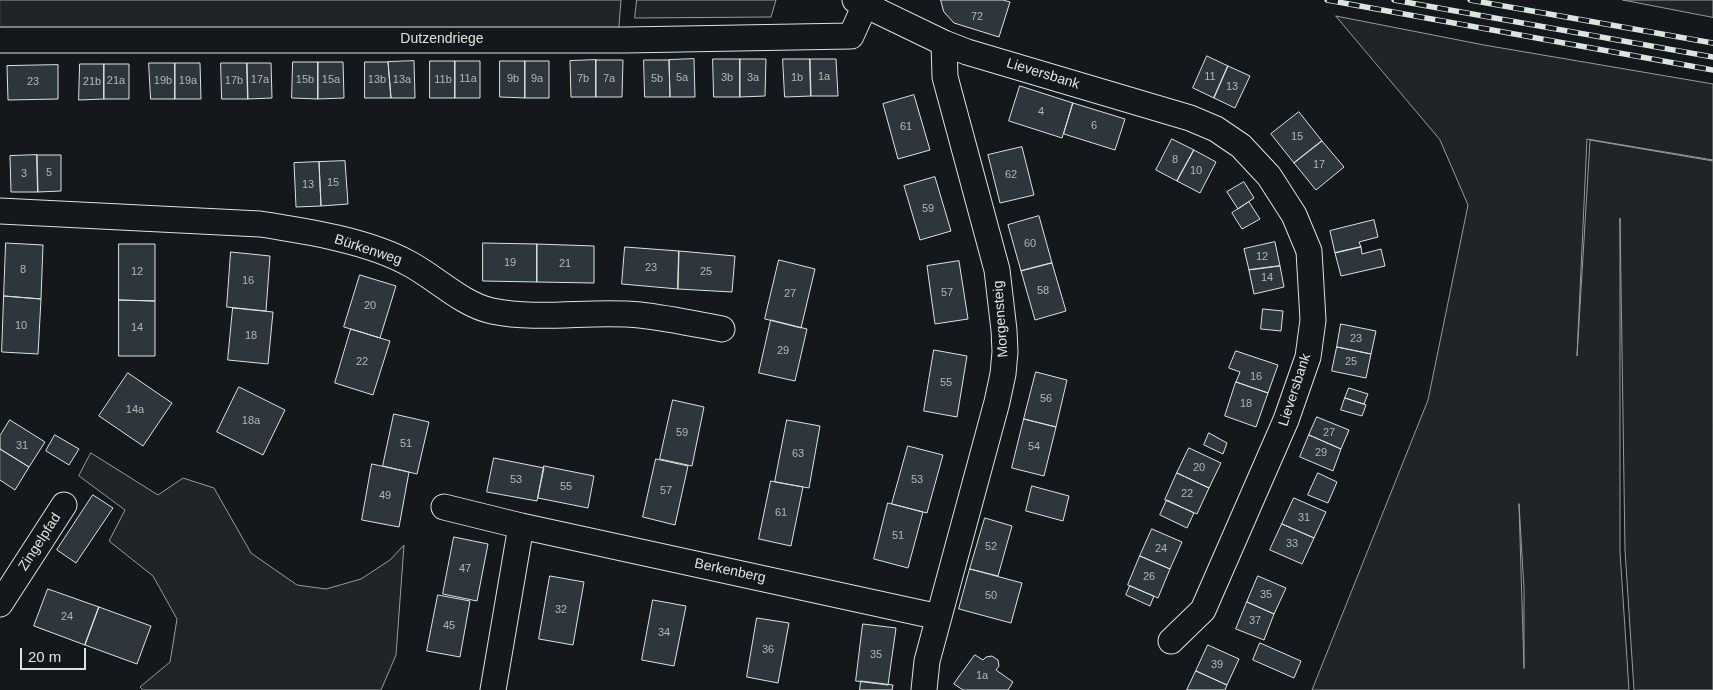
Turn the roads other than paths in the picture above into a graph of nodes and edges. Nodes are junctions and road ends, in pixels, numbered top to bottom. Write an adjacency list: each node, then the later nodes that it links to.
1 (860, 3): 2 (street, Dutzendriege); 3 (street)
2 (0, 40)
3 (944, 43): 10 (street, Morgensteig); 11 (street, Lieversbank)
4 (0, 211): 5 (street, Bürkenweg)
5 (722, 329)
6 (64, 505): 9 (street, Zingelpfad)
7 (444, 507): 8 (street, Berkenberg)
8 (521, 526): 10 (street, Berkenberg); 12 (street)
9 (0, 604)
10 (939, 617): 13 (street, Morgensteig)
11 (1171, 641)
12 (493, 690)
13 (924, 690)

